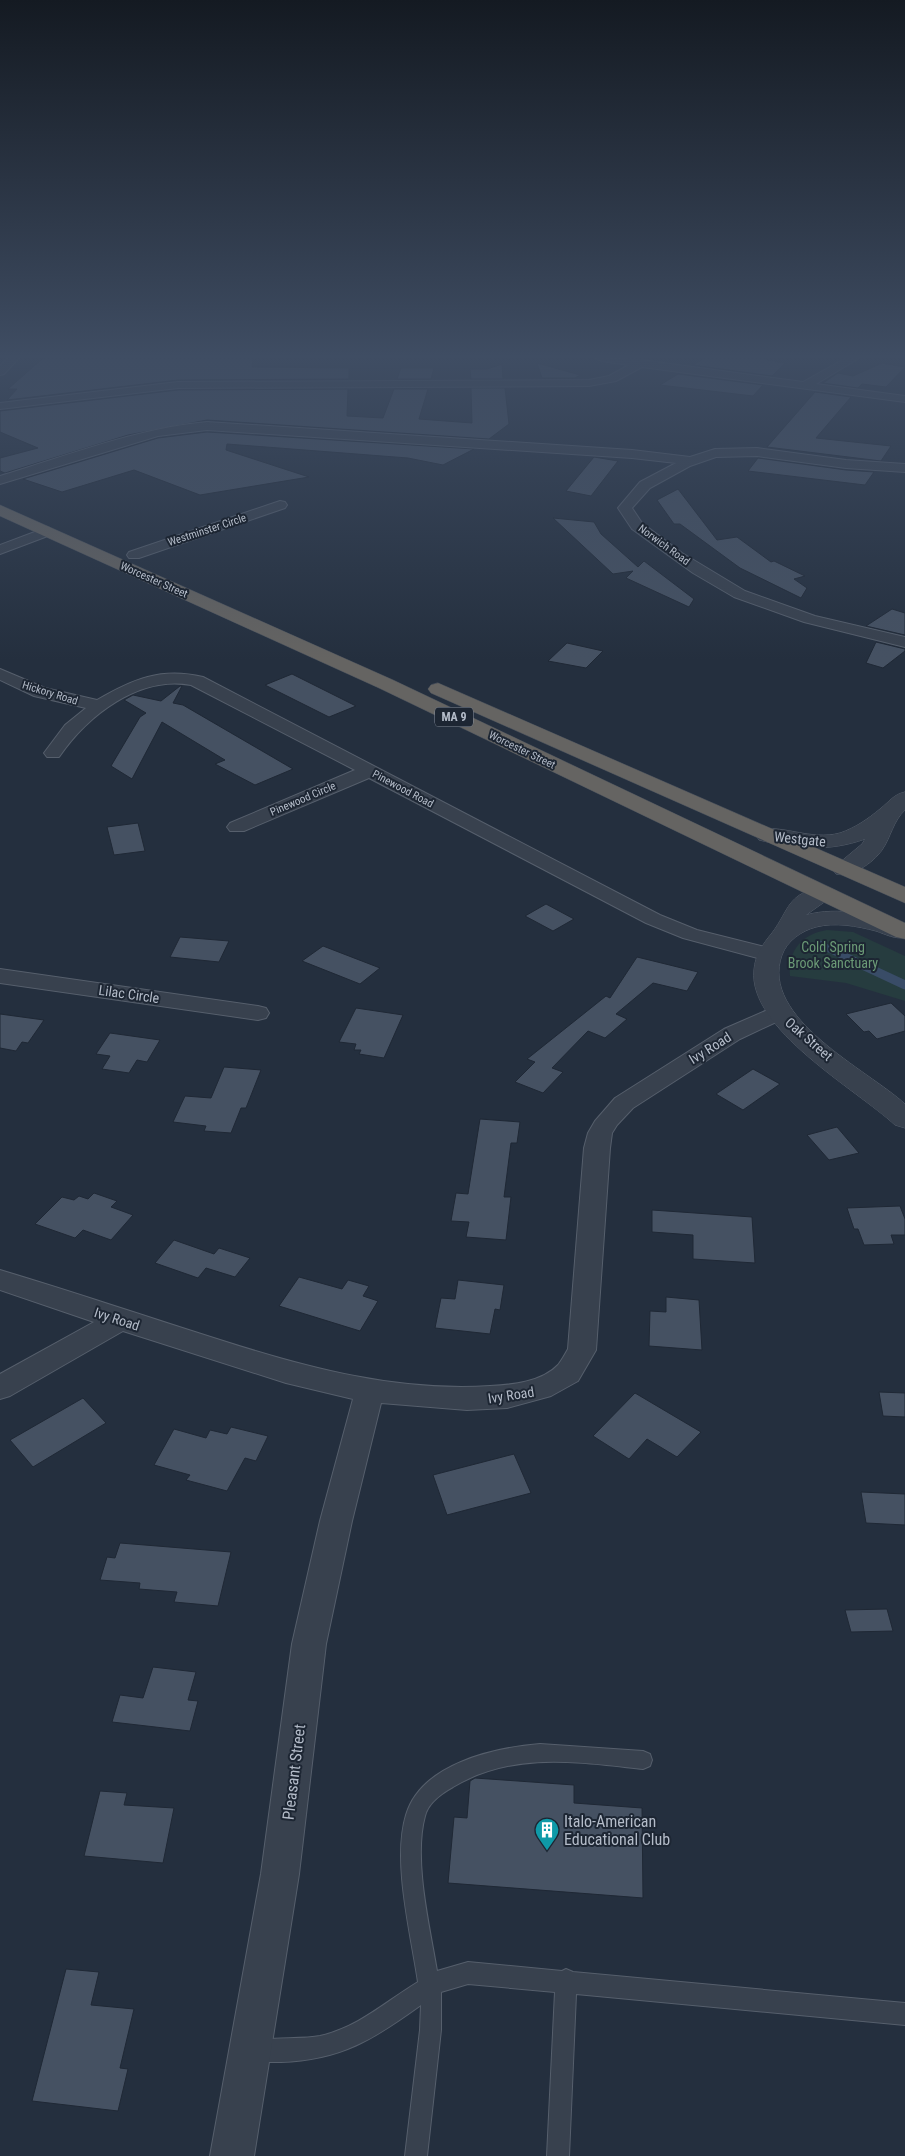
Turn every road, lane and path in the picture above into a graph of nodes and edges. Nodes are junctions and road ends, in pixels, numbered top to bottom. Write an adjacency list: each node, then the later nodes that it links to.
1 (71, 459): 7 (street)
2 (670, 459): 5 (street)
3 (697, 459): 5 (street, Norwich Road)
4 (804, 459): 6 (street, Norwich Road)
5 (690, 461): 14 (street, Norwich Road)
6 (905, 468)
7 (0, 480)
8 (0, 495): 13 (highway, Worcester Street / MA 9)
9 (280, 505): 13 (street, Westminster Circle)
10 (0, 510): 11 (highway, Worcester Street / MA 9)
11 (48, 531): 12 (street); 23 (highway, Worcester Street / MA 9)
12 (0, 550)
13 (134, 555): 22 (highway, Worcester Street / MA 9)
14 (905, 642)
15 (0, 674): 16 (street, Hickory Road)
16 (101, 706): 17 (street, Pinewood Road); 18 (street, Pinewood Road)
17 (53, 753)
18 (369, 771): 21 (street, Pinewood Circle); 29 (street, Pinewood Road)
19 (905, 798): 20 (street, Westgate)
20 (886, 817): 22 (street, Westgate); 24 (street, Westgate)
21 (237, 827)
22 (767, 835): 24 (highway, Worcester Street / MA 9)
23 (717, 844): 24 (highway); 25 (highway, Worcester Street / MA 9)
24 (844, 869): 26 (highway, Worcester Street / MA 9)
25 (822, 893): 27 (highway); 28 (highway, Worcester Street / MA 9); 29 (street, Oak Street)
26 (905, 896)
27 (905, 902)
28 (905, 932): 29 (street)
29 (776, 945): 31 (street, Oak Street)
30 (0, 976): 32 (street, Lilac Circle)
31 (779, 1012): 33 (street, Oak Street); 37 (street, Ivy Road)
32 (258, 1013)
33 (905, 1119)
34 (0, 1280): 35 (street, Ivy Road)
35 (120, 1320): 36 (street); 37 (street, Ivy Road)
36 (0, 1388)
37 (370, 1390): 42 (street, Pleasant Street)
38 (643, 1760): 40 (lane)
39 (566, 1980): 40 (lane); 41 (lane); 45 (lane)
40 (428, 1986): 42 (lane); 44 (lane)
41 (905, 2014)
42 (250, 2051): 43 (street, Pleasant Street)
43 (232, 2156)
44 (416, 2156)
45 (558, 2156)

